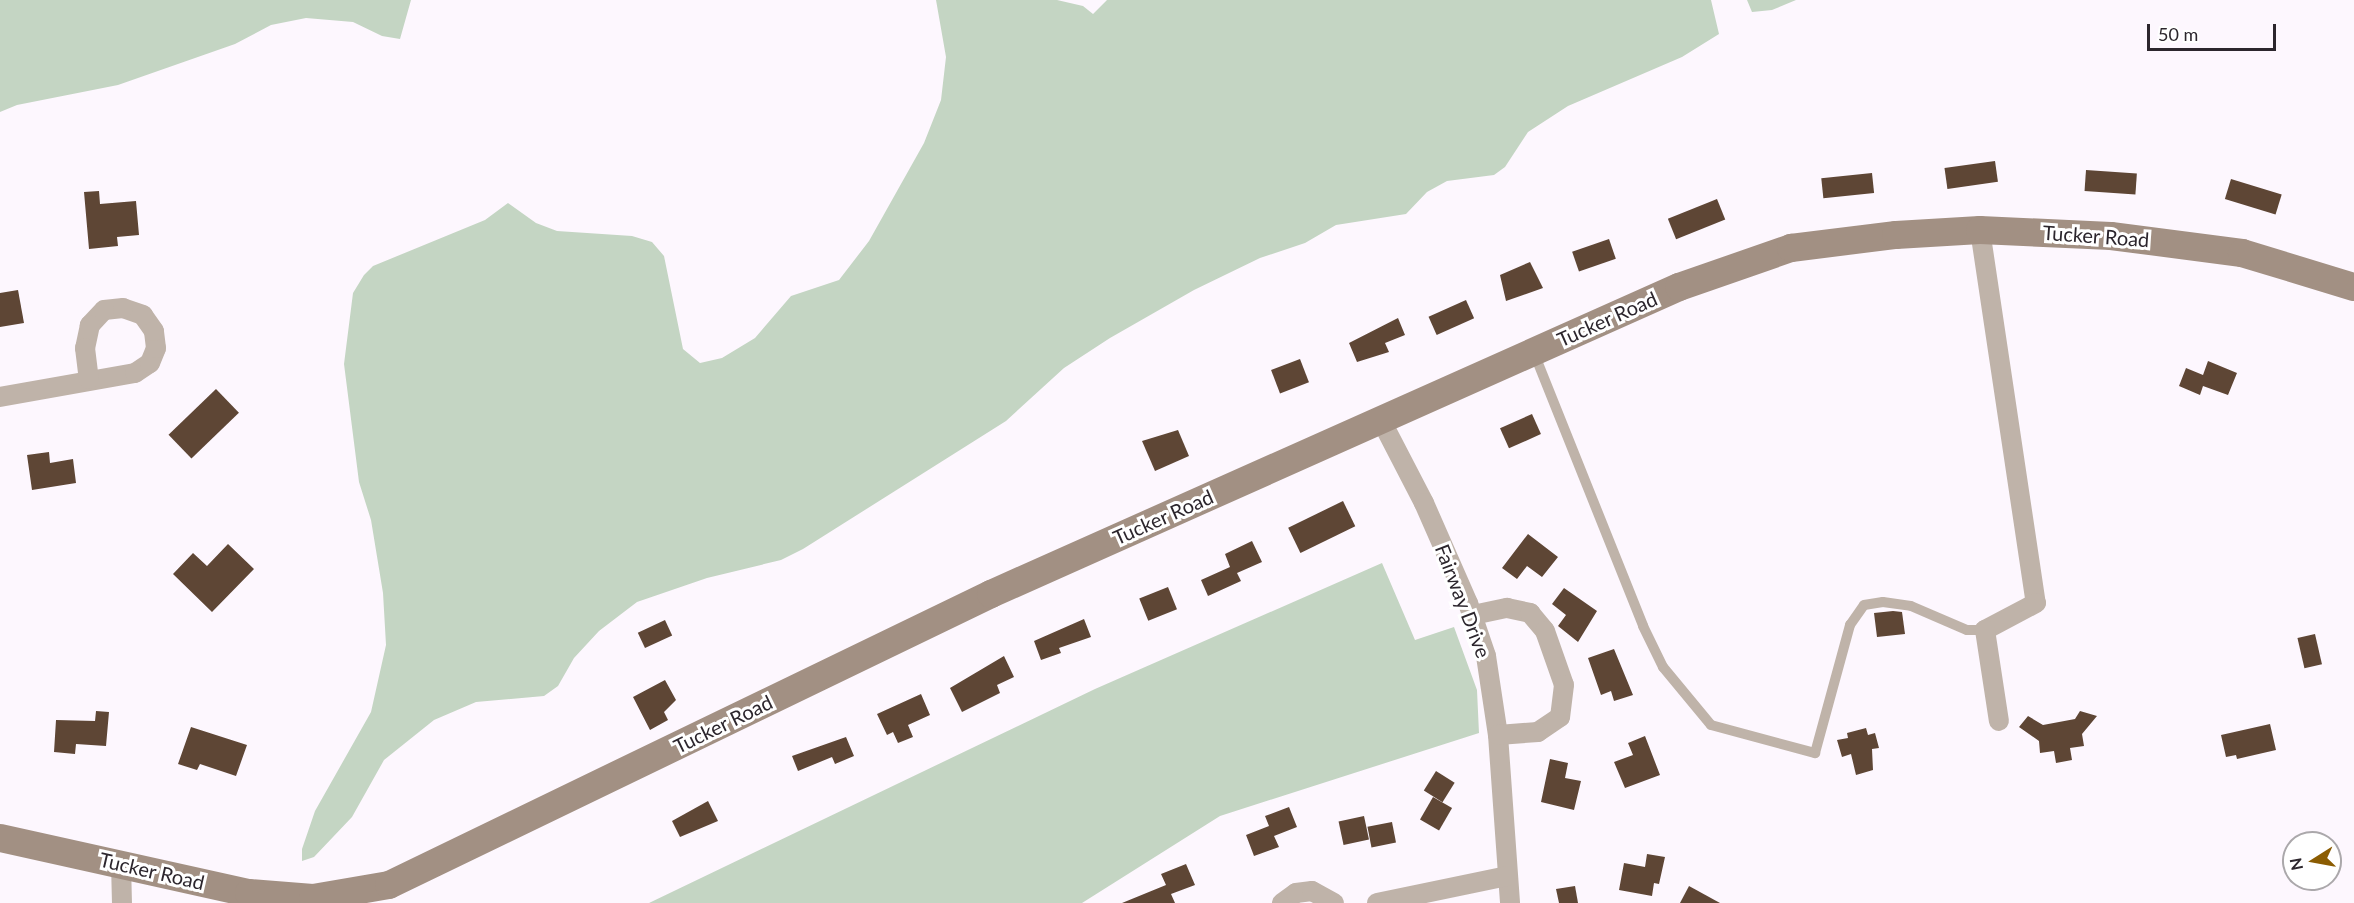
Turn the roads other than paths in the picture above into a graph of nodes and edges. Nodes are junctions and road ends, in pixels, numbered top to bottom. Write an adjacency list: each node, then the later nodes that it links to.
1 (1980, 230): 2 (main road, Tucker Road); 3 (main road, Tucker Road); 8 (street)
2 (2354, 287)
3 (1533, 352): 6 (main road, Tucker Road); 8 (lane)
4 (89, 379): 5 (street)
5 (0, 397)
6 (1381, 420): 7 (street, Fairway Drive); 14 (main road, Tucker Road)
7 (1473, 615): 10 (street, Fairway Drive); 10 (street)
8 (1985, 630): 9 (street)
9 (1999, 721)
10 (1498, 735): 13 (street, Fairway Drive)
11 (0, 838): 12 (main road, Tucker Road)
12 (121, 863): 14 (main road, Tucker Road); 15 (street)
13 (1507, 876): 18 (street); 19 (street, Fairway Drive)
14 (353, 898)
15 (122, 903)
16 (1282, 903): 17 (street)
17 (1334, 903)
18 (1377, 903)
19 (1510, 903)

